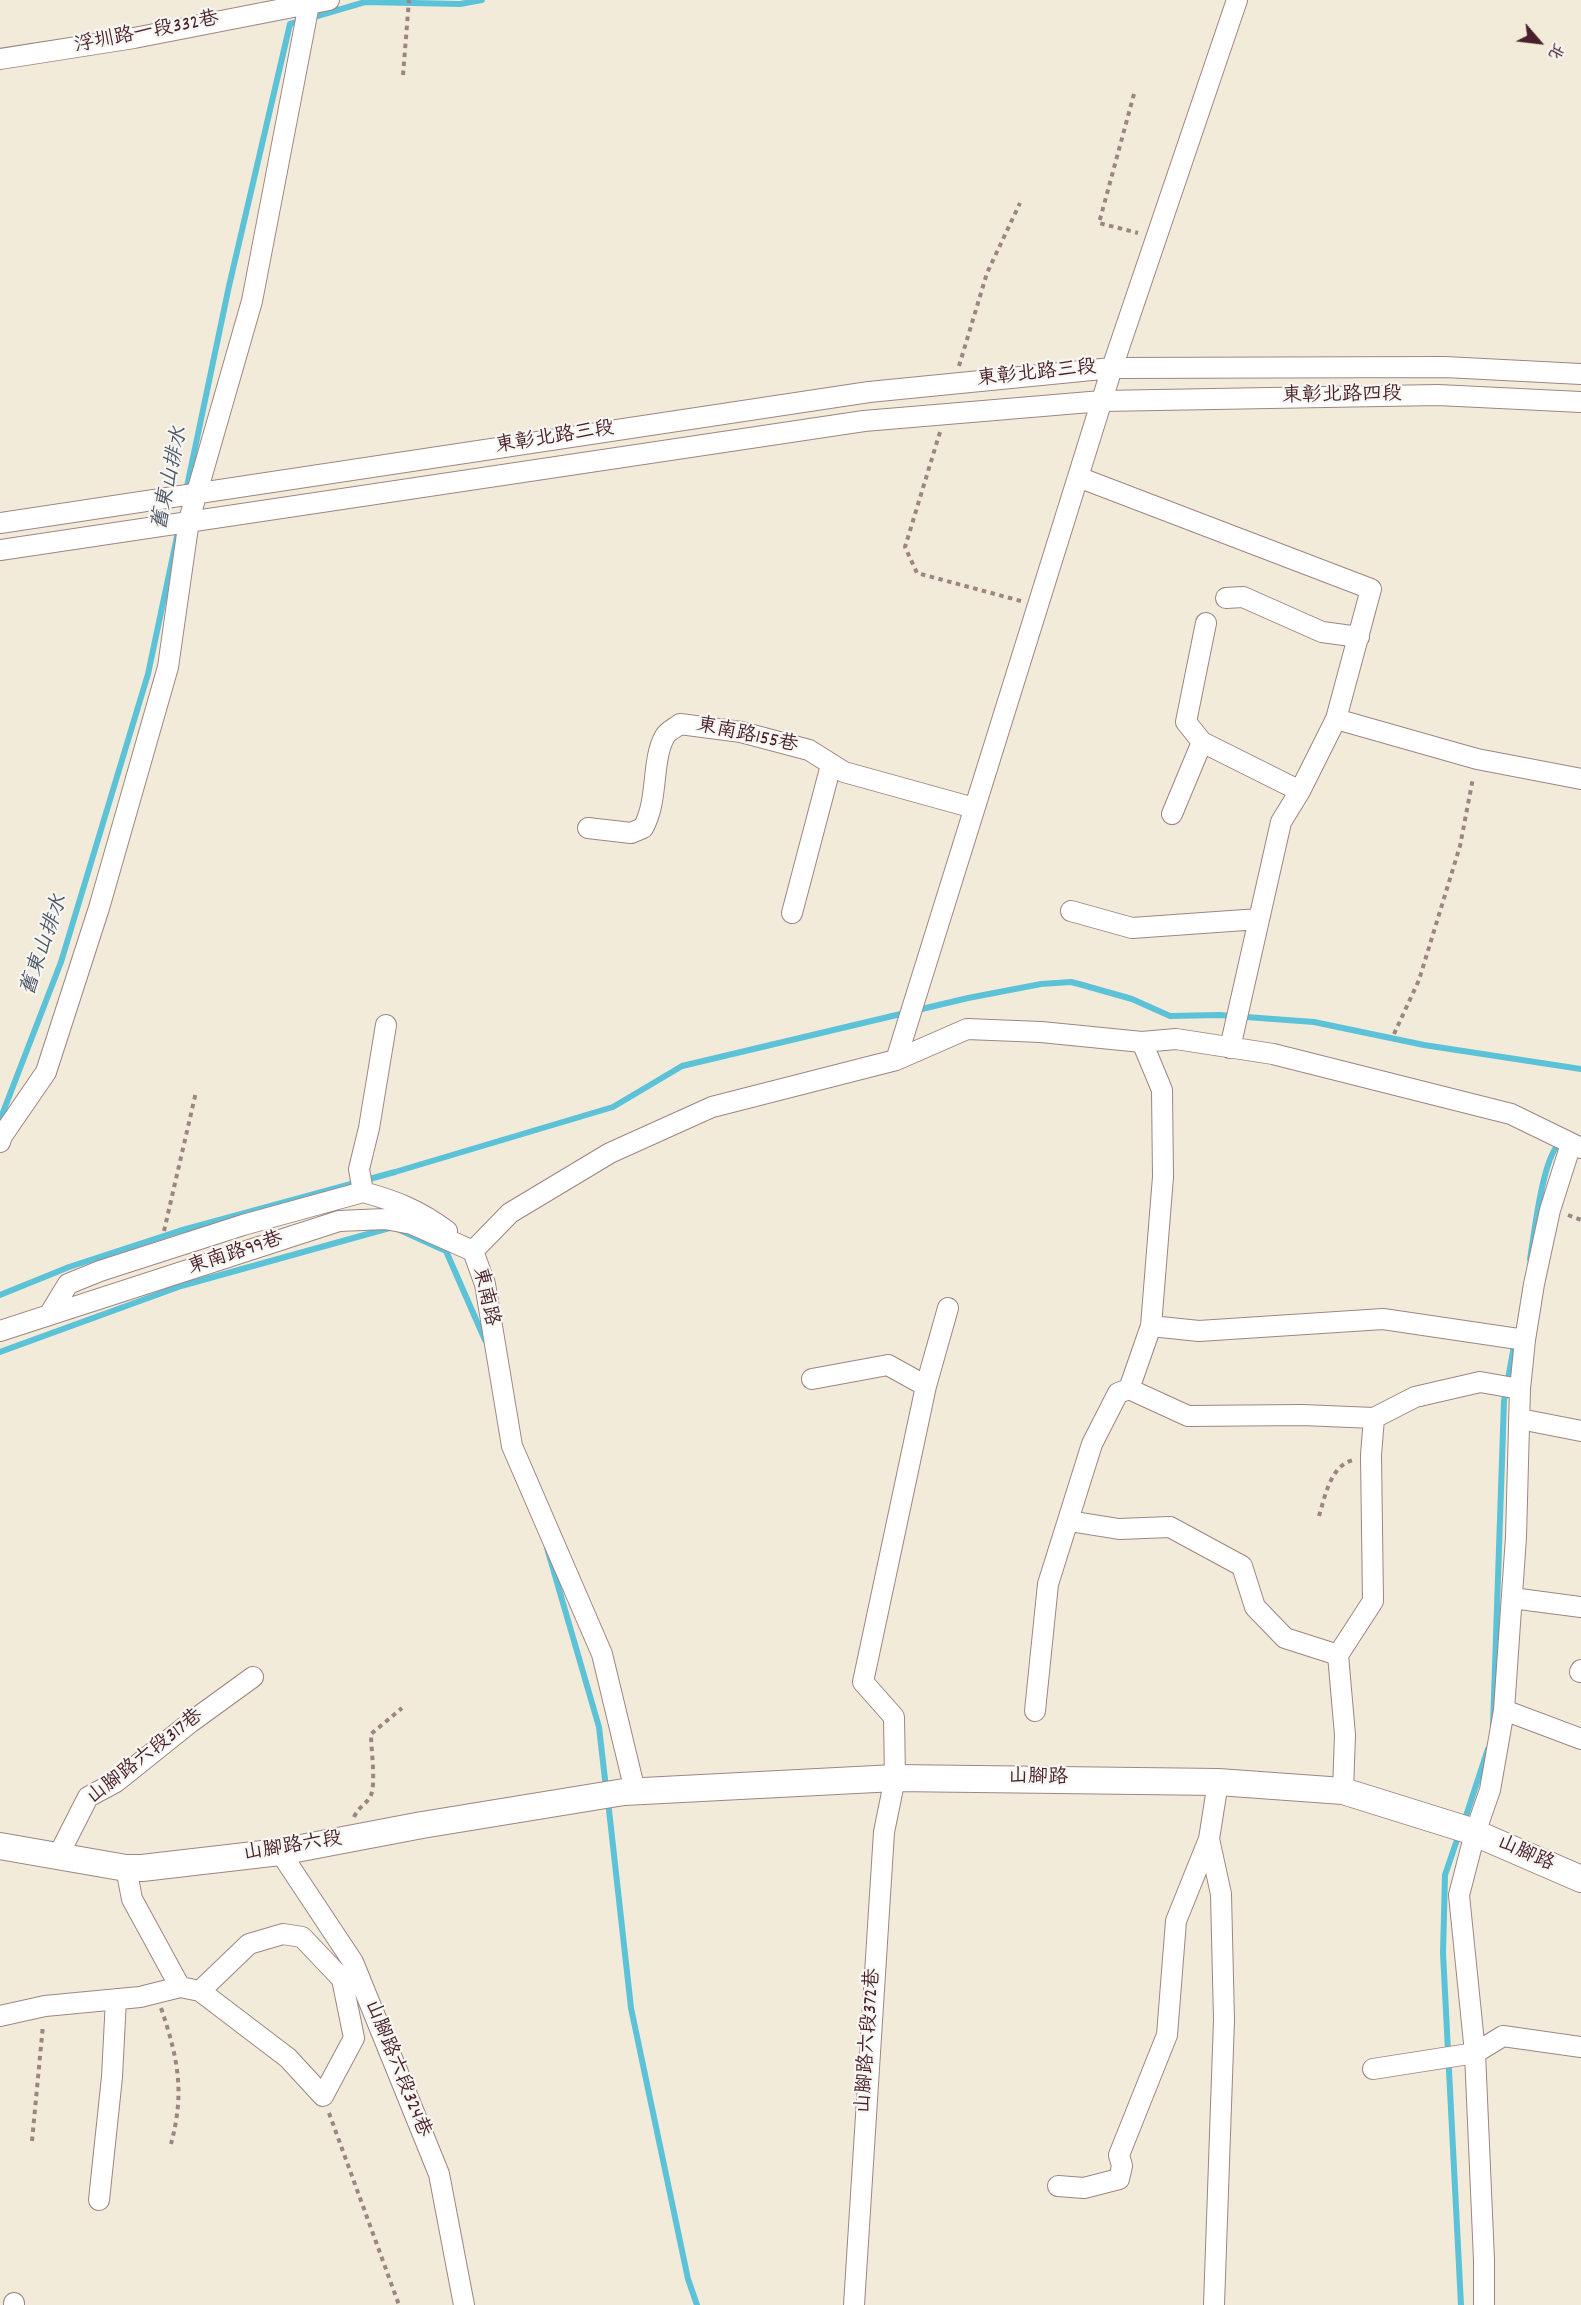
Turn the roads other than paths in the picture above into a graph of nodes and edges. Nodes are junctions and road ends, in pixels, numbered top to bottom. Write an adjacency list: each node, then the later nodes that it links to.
1 (329, 0): 3 (street, 浮圳路一段332巷)
2 (1237, 0): 5 (street)
3 (309, 4): 4 (street, 浮圳路一段332巷); 10 (street)
4 (0, 59)
5 (1112, 368): 6 (street, 東彰北路四段); 7 (street); 10 (street, 東彰北路三段)
6 (1581, 374)
7 (1102, 401): 8 (street, 東彰北路四段); 9 (street); 11 (street, 東彰北路三段)
8 (1581, 402)
9 (1078, 477): 16 (street); 22 (street)
10 (196, 493): 11 (street); 12 (street, 東彰北路三段)
11 (189, 520): 13 (street, 東彰北路三段); 32 (street)
12 (0, 523)
13 (0, 550)
14 (1227, 598): 16 (street)
15 (1206, 623): 18 (street)
16 (1359, 637): 17 (street)
17 (1336, 719): 20 (street); 21 (street)
18 (1202, 742): 21 (street); 23 (street)
19 (831, 765): 22 (street, 東南路155巷); 24 (street, 東南路155巷); 26 (street)
20 (1581, 779)
21 (1300, 791): 27 (street)
22 (974, 808): 31 (street)
23 (1172, 814)
24 (588, 828)
25 (1071, 911): 27 (street)
26 (792, 913)
27 (1259, 919): 30 (street)
28 (386, 1025): 34 (street)
29 (1142, 1042): 30 (street, 東南路); 31 (street, 東南路); 38 (street)
30 (1230, 1048): 33 (street, 東南路)
31 (896, 1060): 35 (street, 東南路)
32 (0, 1142)
33 (1569, 1143): 40 (street)
34 (363, 1192): 35 (street); 37 (street)
35 (473, 1251): 37 (street, 東南路99巷); 58 (street, 東南路)
36 (948, 1308): 42 (street)
37 (49, 1315): 39 (street, 東南路99巷)
38 (1151, 1326): 40 (street); 43 (street)
39 (1, 1329)
40 (1525, 1340): 44 (street)
41 (812, 1379): 42 (street)
42 (926, 1386): 56 (street, 山腳路六段372巷)
43 (1129, 1389): 45 (street); 48 (street)
44 (1520, 1389): 45 (street); 46 (street)
45 (1374, 1418): 51 (street)
46 (1520, 1419): 47 (street); 49 (street)
47 (1581, 1431)
48 (1069, 1521): 51 (street); 54 (street)
49 (1512, 1598): 50 (street); 53 (street)
50 (1581, 1607)
51 (1338, 1654): 59 (street)
52 (253, 1677): 64 (street, 山腳路六段317巷)
53 (1504, 1710): 55 (street); 60 (street)
54 (1035, 1711)
55 (1581, 1739)
56 (895, 1778): 57 (main road, 山腳路); 58 (main road, 山腳路); 77 (street, 山腳路六段372巷)
57 (1218, 1782): 59 (main road, 山腳路); 61 (street)
58 (629, 1791): 63 (main road, 山腳路六段)
59 (1343, 1791): 60 (main road, 山腳路)
60 (1464, 1829): 66 (main road, 山腳路); 72 (street)
61 (1209, 1839): 74 (street); 78 (street)
62 (0, 1846): 64 (main road, 山腳路六段)
63 (280, 1852): 65 (main road, 山腳路六段); 76 (street, 山腳路六段324巷)
64 (58, 1856): 65 (main road, 山腳路六段)
65 (126, 1868): 67 (street)
66 (1581, 1879)
67 (180, 1987): 68 (street); 69 (street)
68 (200, 1991): 68 (street)
69 (116, 1999): 70 (street); 75 (street)
70 (0, 2016)
71 (1581, 2047): 72 (street)
72 (1475, 2053): 73 (street); 79 (street)
73 (1374, 2069)
74 (1058, 2186)
75 (99, 2200)
76 (464, 2305)
77 (854, 2305)
78 (1214, 2305)
79 (1484, 2305)

